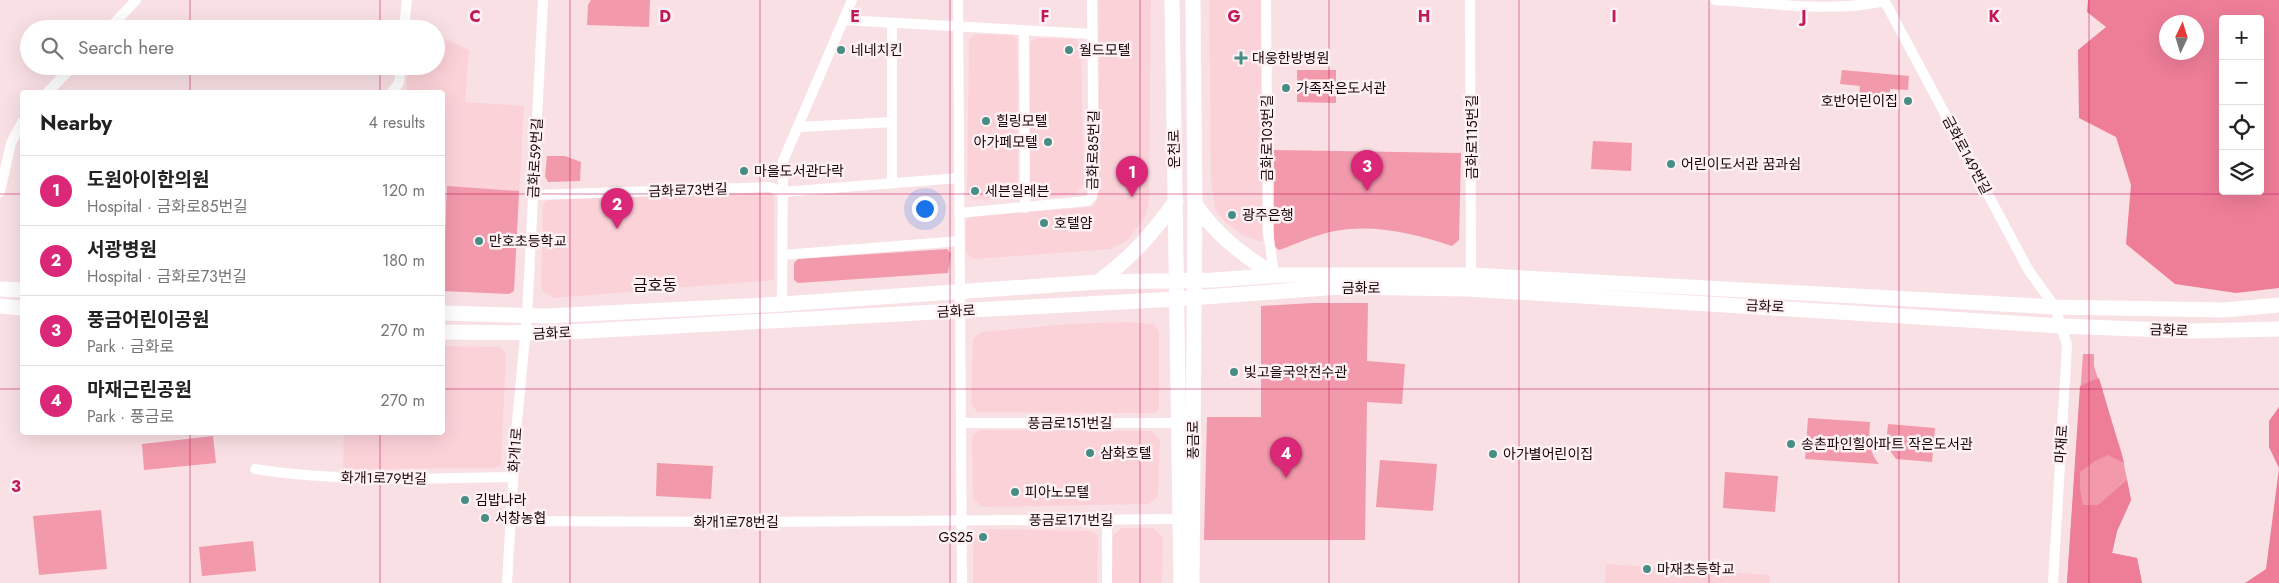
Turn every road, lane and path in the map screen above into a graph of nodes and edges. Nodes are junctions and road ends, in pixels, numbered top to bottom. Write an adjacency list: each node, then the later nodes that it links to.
1 (136, 0): 13 (street)
2 (406, 0): 14 (street)
3 (543, 0): 31 (street, 금화로59번길)
4 (852, 0): 15 (street)
5 (958, 0): 17 (street)
6 (1092, 0): 19 (street, 금화로85번길)
7 (1172, 0): 32 (main road, 운천로)
8 (1194, 0): 33 (main road, 운천로)
9 (1266, 0): 38 (street, 금화로103번길)
10 (1470, 0): 39 (street, 금화로115번길)
11 (1715, 0): 12 (street)
12 (1885, 1): 51 (street, 금화로149번길)
13 (117, 20)
14 (405, 20)
15 (844, 20): 16 (street); 26 (street)
16 (892, 22): 17 (street); 24 (street)
17 (958, 26): 18 (street); 27 (street)
18 (1024, 30): 19 (street); 34 (street)
19 (1092, 34): 34 (street, 금화로85번길)
20 (64, 75): 22 (street)
21 (400, 75): 23 (street)
22 (50, 90)
23 (393, 90)
24 (892, 122): 26 (street); 28 (street)
25 (20, 126): 29 (street)
26 (799, 127): 30 (street)
27 (958, 178): 28 (street, 금화로73번길); 35 (street)
28 (892, 183): 30 (street, 금화로73번길)
29 (0, 192)
30 (782, 192): 31 (street, 금화로73번길); 37 (street)
31 (533, 195): 55 (street, 금화로59번길)
32 (1176, 201): 40 (main road, 운천로); 42 (main road)
33 (1195, 204): 38 (main road); 41 (main road, 운천로)
34 (1025, 208): 35 (street, 금화로85번길)
35 (959, 213): 36 (street)
36 (960, 241): 37 (street); 45 (street)
37 (782, 255): 48 (street)
38 (1274, 275): 39 (main road, 금화로); 41 (main road, 금화로)
39 (1472, 275): 51 (main road, 금화로)
40 (1175, 280): 41 (main road, 금화로); 42 (main road, 금화로); 47 (main road, 운천로)
41 (1194, 280): 46 (main road, 운천로)
42 (1098, 282): 45 (main road, 금화로)
43 (0, 289): 44 (main road)
44 (20, 290)
45 (960, 290): 48 (main road, 금화로); 53 (street)
46 (1193, 297): 47 (main road, 금화로); 56 (main road, 금화로); 72 (main road, 풍금로)
47 (1177, 299): 53 (main road, 금화로); 61 (main road, 풍금로)
48 (782, 304): 55 (main road, 금화로)
49 (2279, 305): 51 (main road, 금화로)
50 (0, 306): 52 (main road)
51 (2055, 307): 56 (street, 마재로)
52 (20, 308)
53 (962, 310): 59 (main road, 금화로); 60 (street)
54 (445, 313): 55 (main road, 금화로)
55 (527, 316): 59 (street, 화개1로)
56 (2061, 326): 57 (main road, 금화로); 73 (street, 마재로)
57 (2279, 329)
58 (445, 332): 59 (main road, 금화로)
59 (525, 334): 63 (street, 화개1로)
60 (961, 423): 61 (street, 풍금로151번길); 65 (street)
61 (1179, 424): 64 (main road, 풍금로)
62 (255, 469): 63 (street, 화개1로79번길)
63 (514, 477): 67 (street, 화개1로)
64 (1180, 519): 66 (street, 풍금로171번길); 71 (main road, 풍금로)
65 (962, 520): 66 (street, 풍금로171번길); 67 (street, 화개1로78번길); 69 (street)
66 (1106, 520): 70 (street)
67 (510, 521): 68 (street, 화개1로)
68 (506, 583)
69 (962, 583)
70 (1107, 583)
71 (1181, 583)
72 (1192, 583)
73 (2053, 583)

